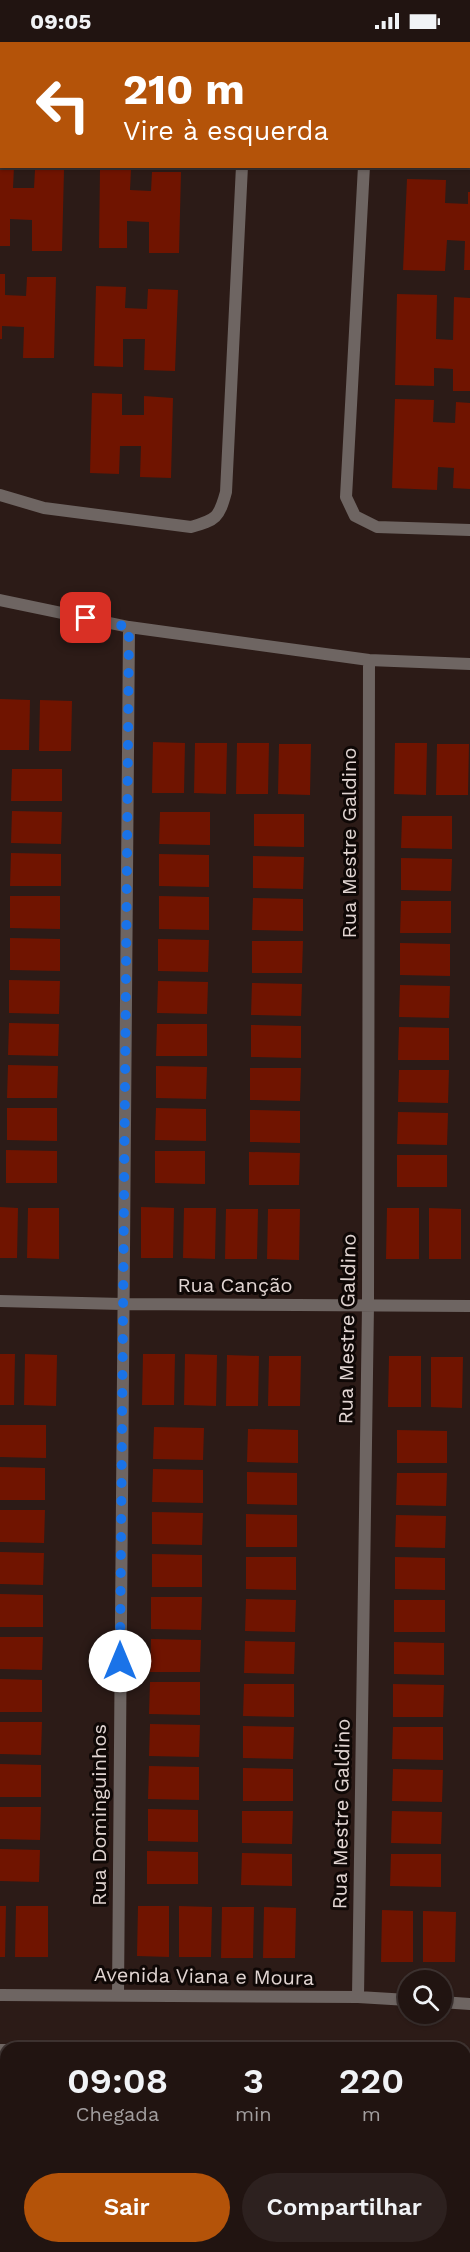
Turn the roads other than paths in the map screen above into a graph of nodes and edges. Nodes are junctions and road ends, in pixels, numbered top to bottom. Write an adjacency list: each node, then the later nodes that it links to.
1 (242, 168): 3 (street)
2 (364, 168): 4 (street)
3 (0, 495)
4 (470, 530)
5 (0, 600): 6 (street)
6 (129, 627): 7 (street); 10 (street, Rua Dominguinhos)
7 (369, 660): 8 (street); 11 (street, Rua Mestre Galdino)
8 (470, 664)
9 (0, 1301): 10 (street, Rua Canção)
10 (122, 1304): 11 (street, Rua Canção); 14 (street, Rua Dominguinhos)
11 (368, 1305): 12 (street, Rua Canção); 15 (street, Rua Mestre Galdino)
12 (470, 1306)
13 (0, 1995): 14 (street, Avenida Viana e Moura)
14 (118, 1995): 15 (street, Avenida Viana e Moura)
15 (358, 1997): 16 (street, Avenida Viana e Moura)
16 (398, 1999)
17 (452, 2003): 18 (street)
18 (470, 2004)

